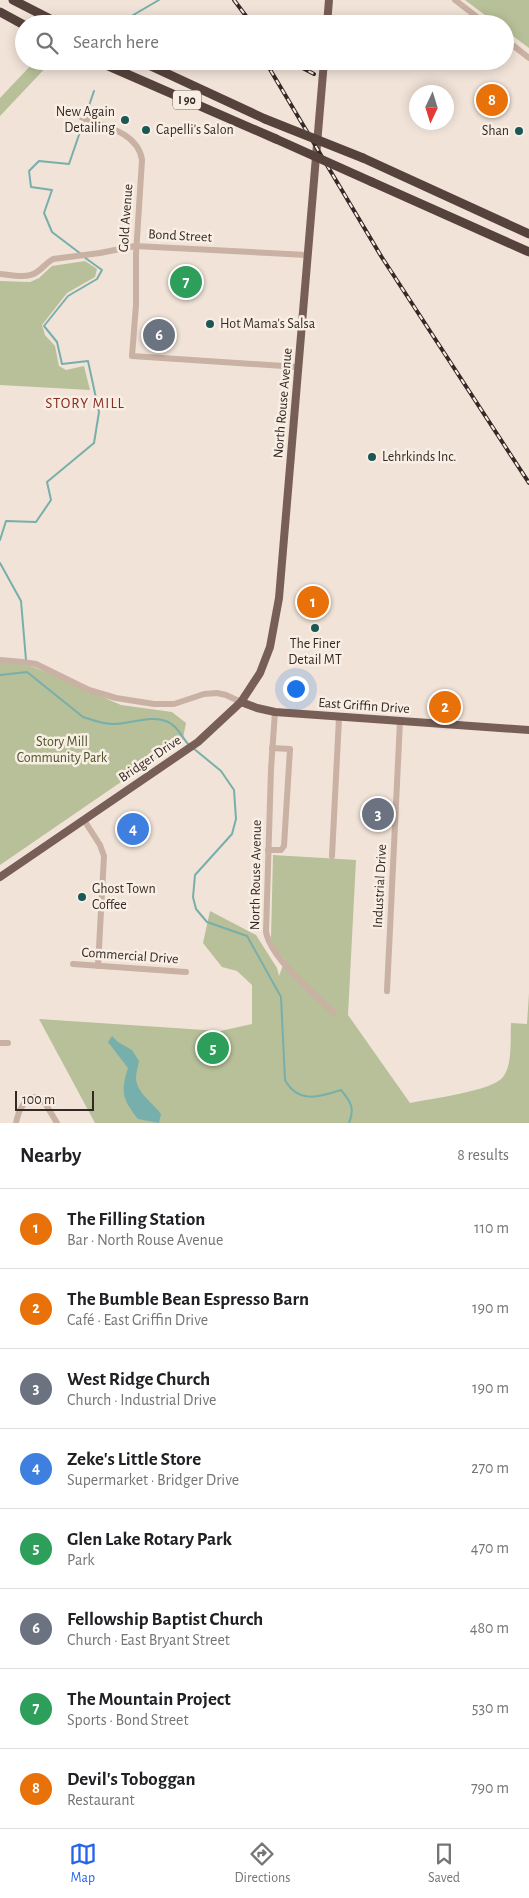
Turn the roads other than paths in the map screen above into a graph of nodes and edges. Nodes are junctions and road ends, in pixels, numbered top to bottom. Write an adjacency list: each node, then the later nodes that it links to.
1 (13, 0): 5 (highway)
2 (329, 0): 6 (main road)
3 (455, 0): 7 (street)
4 (0, 12): 8 (highway)
5 (42, 15)
6 (328, 15)
7 (474, 15)
8 (15, 20)
9 (514, 46): 10 (street)
10 (529, 58)
11 (118, 70): 17 (highway, I 90, bridge)
12 (159, 70): 15 (highway, I 90, bridge)
13 (323, 70): 18 (main road, North Rouse Avenue)
14 (81, 117): 16 (street, Gold Avenue)
15 (529, 234)
16 (136, 246): 18 (street, Bond Street); 19 (street, Bond Street); 20 (street, Gold Avenue)
17 (529, 252)
18 (308, 255): 20 (main road, North Rouse Avenue)
19 (0, 274)
20 (298, 367): 21 (main road, North Rouse Avenue)
21 (275, 628): 23 (main road, Bridger Drive)
22 (0, 660): 23 (street, East Griffin Drive)
23 (241, 702): 24 (main road, East Griffin Drive); 29 (main road, Bridger Drive)
24 (275, 712): 25 (main road, East Griffin Drive); 28 (street, North Rouse Avenue)
25 (339, 718): 26 (main road, East Griffin Drive); 31 (street)
26 (400, 721): 27 (main road, East Griffin Drive); 36 (street, Industrial Drive)
27 (529, 730)
28 (272, 748): 30 (street, North Rouse Avenue); 30 (street)
29 (84, 820): 32 (main road, Bridger Drive); 34 (street)
30 (268, 850): 37 (street, North Rouse Avenue)
31 (332, 856)
32 (0, 877)
33 (73, 964): 34 (street, Commercial Drive)
34 (98, 966): 35 (street, Commercial Drive)
35 (186, 972)
36 (387, 991)
37 (334, 1013)
38 (0, 1043): 39 (street)
39 (8, 1043)
40 (16, 1123): 41 (street)
41 (57, 1123)

